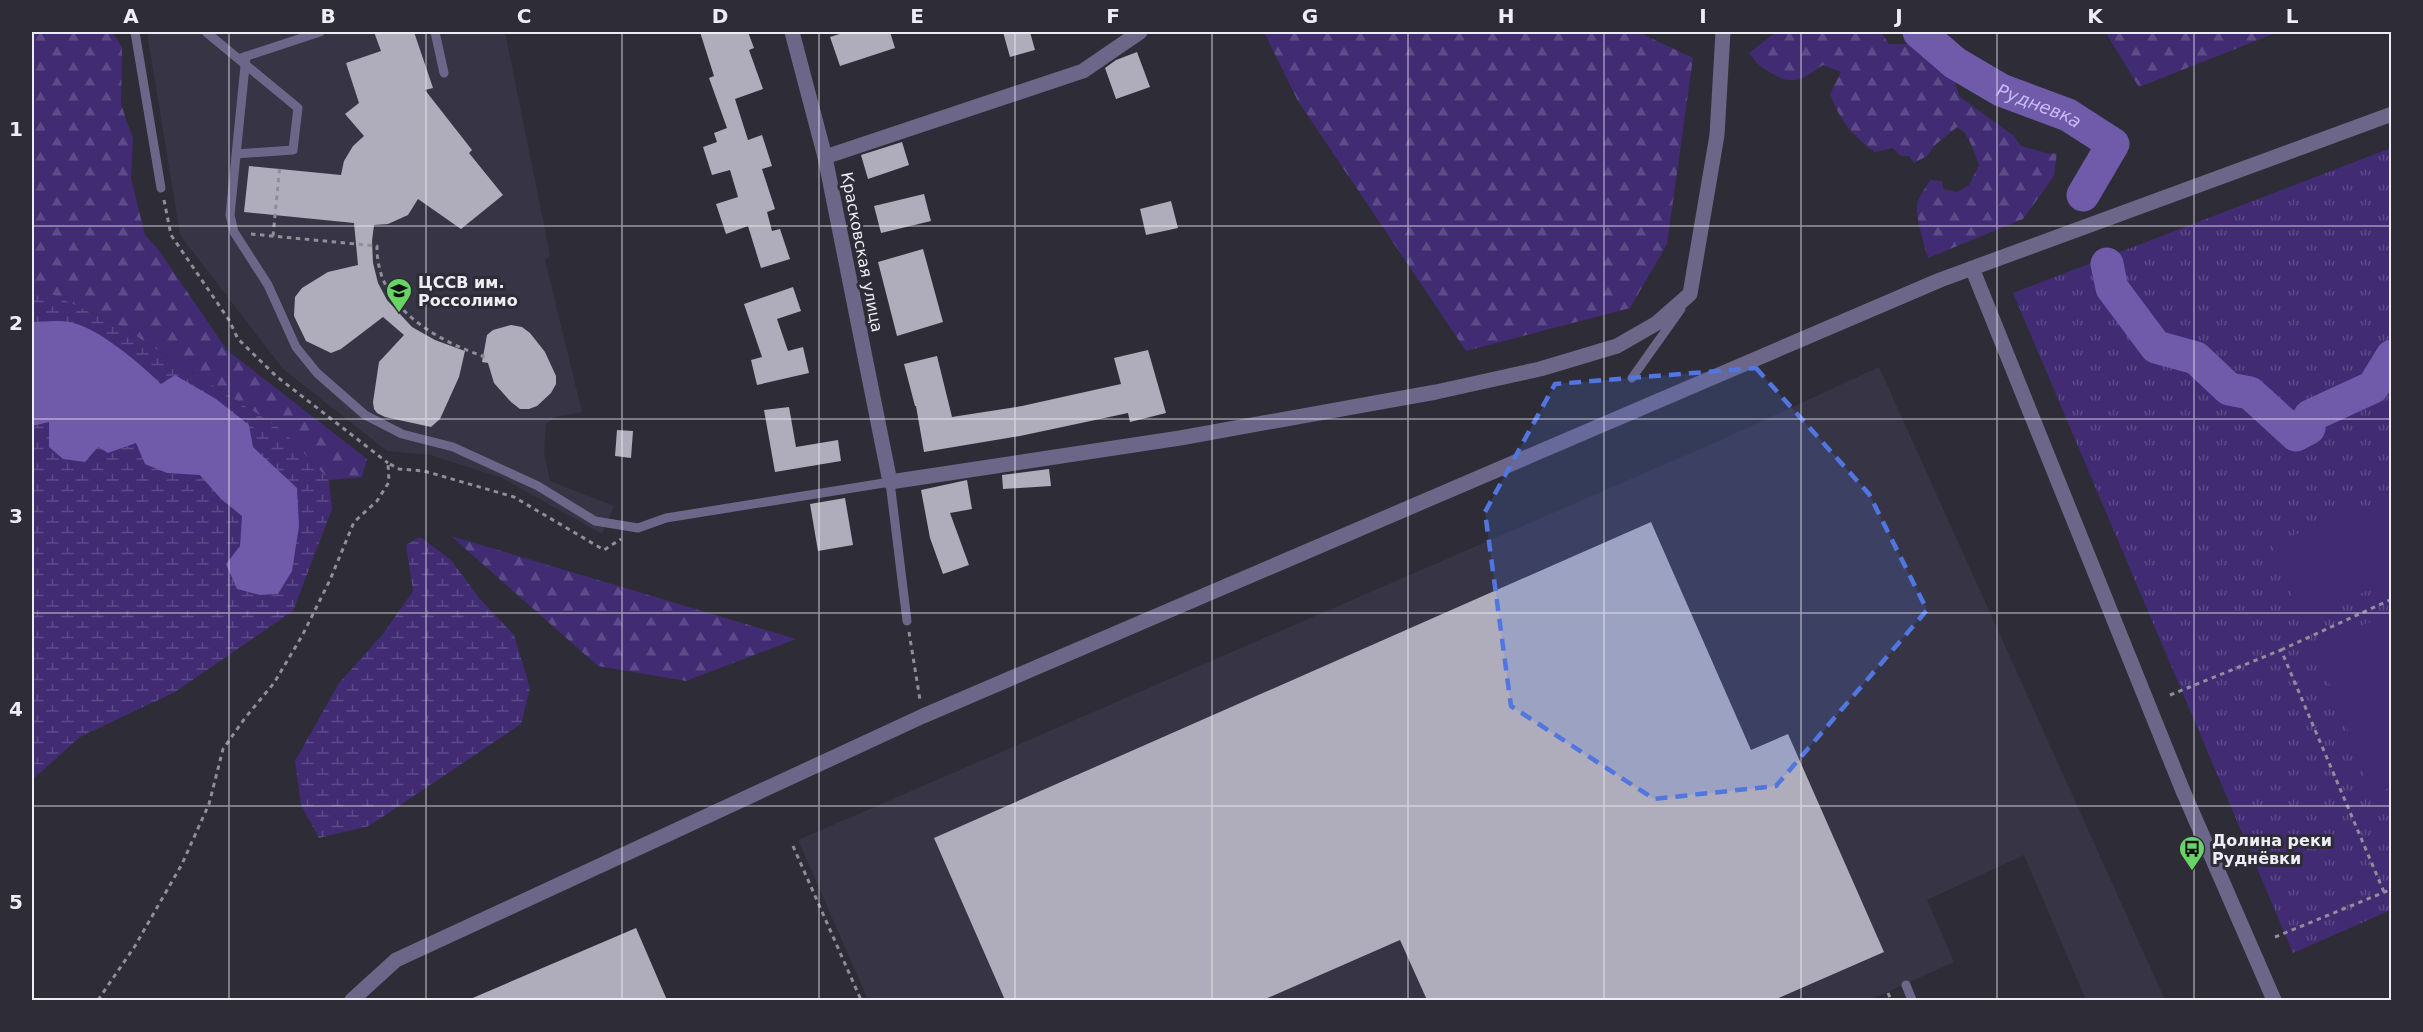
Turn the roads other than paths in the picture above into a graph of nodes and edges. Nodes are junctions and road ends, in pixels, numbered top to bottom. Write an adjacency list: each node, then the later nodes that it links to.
1 (135, 32): 13 (lane)
2 (206, 32): 8 (lane)
3 (320, 32): 8 (lane)
4 (435, 32): 9 (lane)
5 (792, 32): 12 (street, Красковская улица)
6 (1140, 32): 12 (street)
7 (1723, 32): 15 (street)
8 (243, 60): 11 (lane); 11 (lane)
9 (444, 73)
10 (2391, 114): 14 (street)
11 (236, 154): 17 (lane)
12 (825, 157): 17 (street, Красковская улица)
13 (161, 188)
14 (1972, 268): 20 (street); 22 (street)
15 (1690, 294): 16 (lane); 17 (street)
16 (1632, 378)
17 (890, 482): 18 (lane)
18 (907, 621)
19 (1906, 985): 21 (lane)
20 (352, 1000)
21 (1912, 1000)
22 (2274, 1000)

